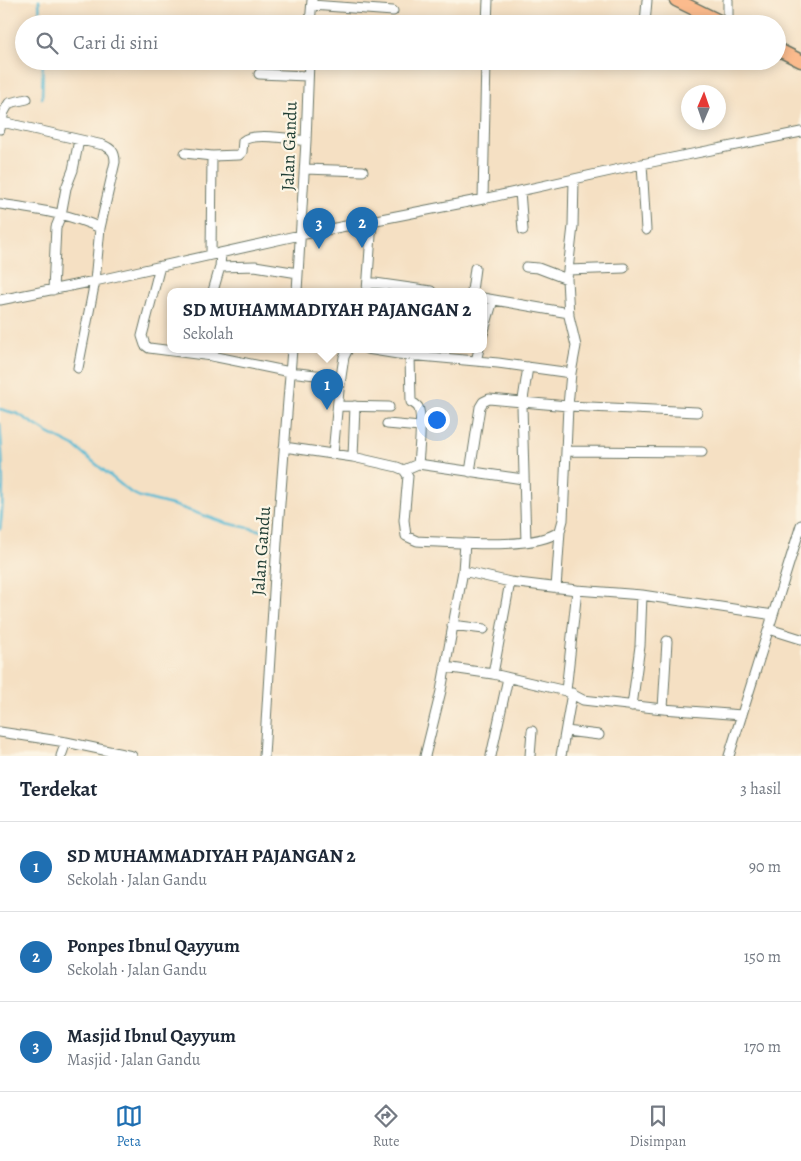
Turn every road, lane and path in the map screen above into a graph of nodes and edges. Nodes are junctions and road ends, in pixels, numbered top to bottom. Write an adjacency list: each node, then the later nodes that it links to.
1 (488, 0): 8 (street)
2 (647, 0): 9 (street)
3 (676, 0): 10 (highway)
4 (728, 0): 11 (street)
5 (312, 2): 6 (street); 7 (street)
6 (393, 11)
7 (311, 15)
8 (487, 15)
9 (646, 15)
10 (707, 15)
11 (727, 15)
12 (786, 54): 13 (highway)
13 (801, 61)
14 (308, 70): 17 (street, Jalan Gandu)
15 (486, 70): 30 (street)
16 (260, 74): 17 (street)
17 (308, 76): 22 (street, Jalan Gandu)
18 (27, 99): 19 (street)
19 (1, 125): 21 (street)
20 (801, 132): 25 (street)
21 (79, 140): 32 (street); 34 (street)
22 (306, 141): 24 (street); 26 (street, Jalan Gandu)
23 (185, 153): 24 (street)
24 (212, 156): 39 (street)
25 (642, 164): 28 (street); 36 (street)
26 (305, 169): 27 (street); 37 (street, Jalan Gandu)
27 (363, 171)
28 (574, 179): 29 (street); 46 (street)
29 (520, 191): 30 (street); 35 (street)
30 (483, 199): 33 (street)
31 (0, 204): 32 (street)
32 (61, 215): 34 (street); 53 (street)
33 (372, 222): 37 (street); 48 (street)
34 (100, 228): 47 (street)
35 (523, 230)
36 (646, 230)
37 (300, 235): 38 (street); 45 (street, Jalan Gandu)
38 (221, 253): 39 (street); 41 (street)
39 (211, 255): 40 (street)
40 (160, 266): 47 (street); 59 (street)
41 (220, 267): 45 (street); 49 (street)
42 (526, 267): 46 (street)
43 (476, 268): 52 (street)
44 (624, 268): 46 (street)
45 (298, 273): 50 (street, Jalan Gandu)
46 (568, 275): 57 (street)
47 (95, 281): 53 (street); 68 (street)
48 (367, 287): 51 (street)
49 (215, 288)
50 (297, 288)
51 (382, 288)
52 (473, 288)
53 (53, 290): 55 (street)
54 (487, 299): 56 (street)
55 (0, 300)
56 (493, 300): 57 (street); 58 (street)
57 (569, 313): 70 (street)
58 (487, 320)
59 (167, 350)
60 (188, 353): 69 (street)
61 (292, 353): 69 (street, Jalan Gandu)
62 (346, 353): 71 (street)
63 (396, 353): 65 (street)
64 (478, 353): 66 (street)
65 (410, 355): 66 (street); 79 (street)
66 (476, 361): 67 (street)
67 (528, 367): 70 (street); 72 (street)
68 (78, 368)
69 (290, 372): 71 (street); 80 (street, Jalan Gandu)
70 (572, 373): 75 (street)
71 (341, 378): 73 (street)
72 (522, 402): 75 (street); 87 (street); 88 (street)
73 (338, 406): 74 (street); 83 (street)
74 (355, 406): 76 (street); 84 (street)
75 (568, 406): 77 (street); 81 (street)
76 (389, 407)
77 (697, 412)
78 (387, 424): 79 (street)
79 (420, 427): 85 (street)
80 (284, 447): 83 (street); 118 (street, Jalan Gandu)
81 (567, 451): 82 (street); 90 (street)
82 (702, 452)
83 (333, 454): 84 (street)
84 (353, 456): 86 (street)
85 (418, 464): 86 (street); 87 (street)
86 (404, 470): 92 (street)
87 (470, 472): 88 (street)
88 (523, 480): 91 (street)
89 (801, 525): 98 (street)
90 (560, 531): 91 (street); 95 (street)
91 (526, 542): 92 (street)
92 (465, 543): 93 (street)
93 (463, 571): 94 (street); 99 (street)
94 (510, 582): 95 (street); 105 (street)
95 (556, 588): 96 (street)
96 (577, 590): 97 (street); 107 (street)
97 (642, 595): 98 (street); 108 (street)
98 (773, 616): 101 (street)
99 (452, 625): 100 (street); 104 (street)
100 (484, 629)
101 (769, 629): 102 (street); 110 (street)
102 (801, 639)
103 (667, 641): 109 (street)
104 (445, 667): 105 (street); 119 (street)
105 (493, 674): 106 (street)
106 (508, 678): 107 (street); 120 (street)
107 (569, 692): 108 (street); 112 (street)
108 (632, 706): 109 (street)
109 (663, 709): 110 (street)
110 (742, 715): 123 (street)
111 (532, 731): 121 (street)
112 (566, 731): 114 (street); 122 (street)
113 (0, 732): 115 (street)
114 (599, 735)
115 (66, 742): 116 (street); 117 (street)
116 (61, 756)
117 (132, 756)
118 (264, 756)
119 (425, 756)
120 (491, 756)
121 (530, 756)
122 (561, 756)
123 (729, 756)

